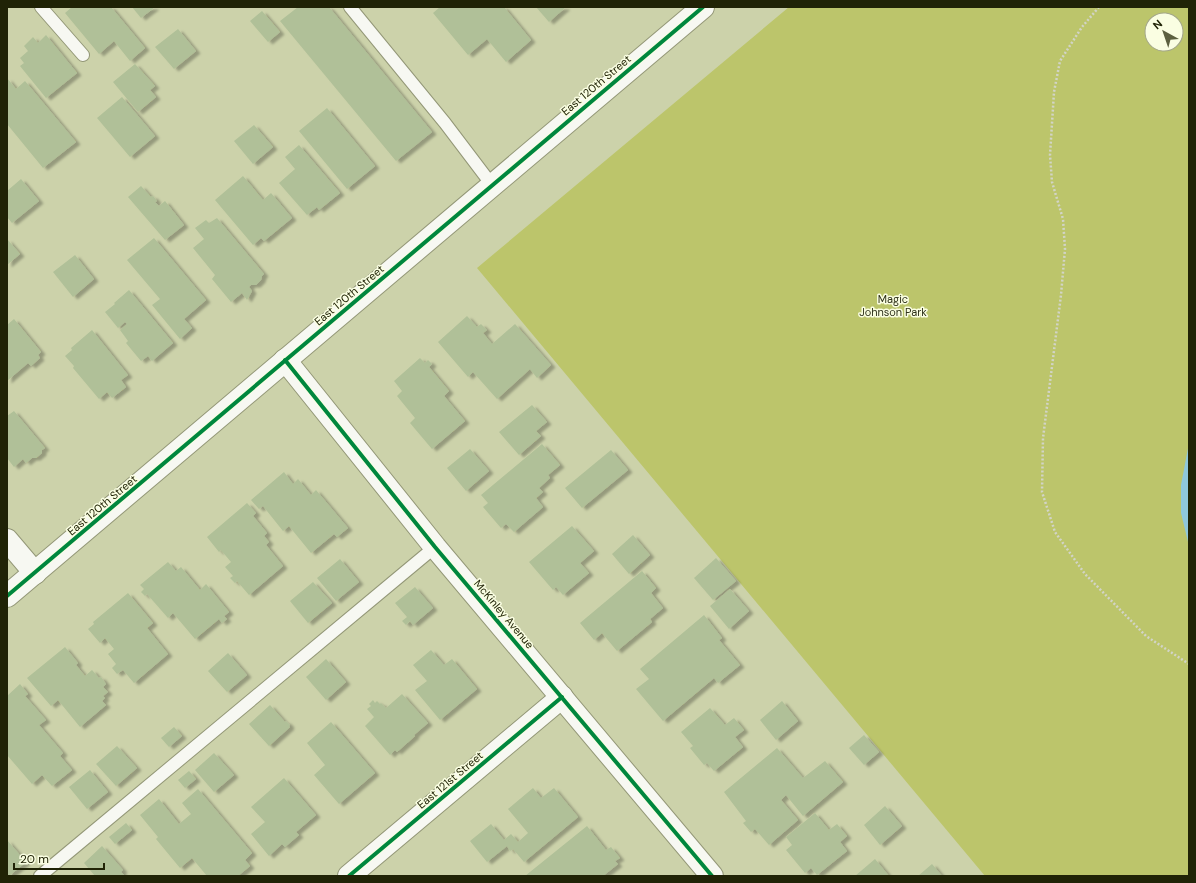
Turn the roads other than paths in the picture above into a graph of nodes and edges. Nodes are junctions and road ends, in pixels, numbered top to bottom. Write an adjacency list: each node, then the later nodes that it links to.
1 (42, 7): 4 (lane)
2 (350, 7): 5 (lane)
3 (703, 7): 5 (street, East 120th Street)
4 (83, 55)
5 (492, 186): 6 (street, East 120th Street)
6 (286, 360): 8 (street, McKinley Avenue); 9 (street, East 120th Street)
7 (7, 540): 9 (street)
8 (435, 547): 11 (street, McKinley Avenue); 12 (lane)
9 (35, 573): 10 (street, East 120th Street)
10 (7, 596)
11 (562, 697): 13 (street, East 121st Street); 14 (street, McKinley Avenue)
12 (40, 876)
13 (349, 876)
14 (712, 876)

